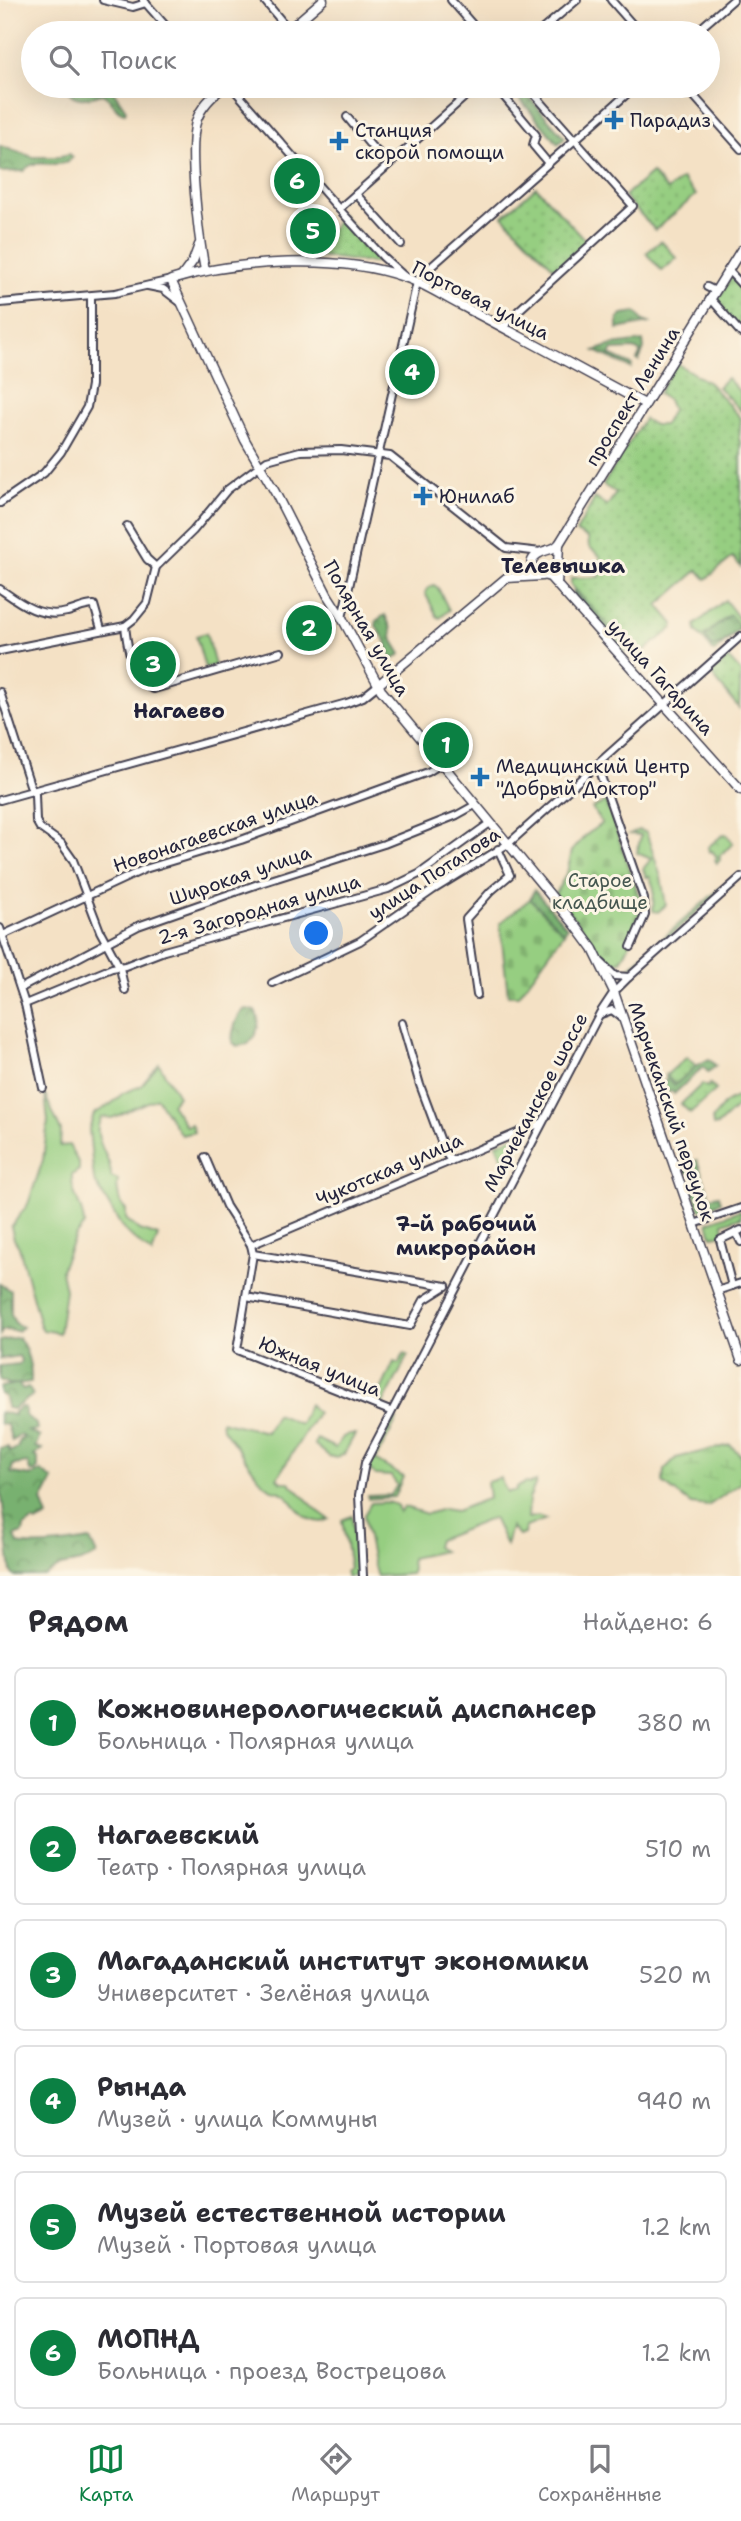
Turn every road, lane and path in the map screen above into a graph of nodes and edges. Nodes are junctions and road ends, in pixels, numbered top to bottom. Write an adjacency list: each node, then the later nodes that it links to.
1 (103, 0): 8 (street)
2 (264, 0): 10 (street)
3 (323, 0): 11 (main road)
4 (451, 0): 12 (street)
5 (577, 0): 13 (street)
6 (611, 0): 14 (street)
7 (733, 0): 15 (street)
8 (144, 2): 9 (street)
9 (161, 21)
10 (279, 21)
11 (299, 21)
12 (469, 21)
13 (552, 21)
14 (629, 21)
15 (709, 21)
16 (212, 98): 30 (main road)
17 (236, 98): 29 (street)
18 (463, 98): 26 (street)
19 (505, 98): 27 (street)
20 (538, 98): 24 (street)
21 (622, 98): 24 (street)
22 (696, 98): 25 (street)
23 (347, 117): 26 (street)
24 (575, 140): 27 (street); 50 (street)
25 (741, 149)
26 (390, 163): 28 (street)
27 (548, 163): 43 (street)
28 (356, 194): 29 (street); 31 (street)
29 (339, 209): 34 (street)
30 (200, 242): 33 (main road); 40 (main road)
31 (401, 244)
32 (741, 250): 38 (main road, проспект Ленина)
33 (202, 253): 35 (main road); 36 (main road)
34 (383, 257): 37 (street); 41 (street)
35 (228, 268): 36 (main road, Портовая улица); 37 (main road, Портовая улица)
36 (205, 270): 39 (main road, Портовая улица)
37 (381, 270): 41 (main road, Портовая улица)
38 (729, 270): 44 (street); 46 (main road, проспект Ленина)
39 (195, 273): 40 (main road, Портовая улица); 48 (main road)
40 (181, 277): 42 (main road, Портовая улица); 48 (main road)
41 (405, 277): 43 (main road, Портовая улица)
42 (171, 280): 45 (street, Портовая улица); 48 (main road, Полярная улица)
43 (417, 282): 50 (main road, Портовая улица); 53 (street)
44 (741, 284)
45 (146, 286): 47 (street, Портовая улица); 48 (street)
46 (711, 292): 51 (street); 52 (main road, проспект Ленина)
47 (91, 296): 49 (street, Портовая улица); 55 (street)
48 (180, 298): 54 (main road, Полярная улица)
49 (0, 303)
50 (503, 327): 52 (main road, Портовая улица)
51 (741, 333)
52 (645, 404): 57 (main road, проспект Ленина)
53 (380, 454): 54 (street); 58 (street); 67 (street)
54 (260, 466): 62 (street); 67 (main road, Полярная улица)
55 (0, 503)
56 (127, 526): 62 (street)
57 (559, 544): 59 (main road); 61 (main road, проспект Ленина)
58 (522, 550): 59 (street); 60 (street)
59 (545, 552): 60 (main road); 61 (main road)
60 (533, 564): 63 (main road); 64 (main road)
61 (557, 564): 64 (main road); 65 (main road)
62 (156, 567): 68 (street)
63 (522, 576): 64 (main road); 73 (main road)
64 (545, 576): 65 (main road, улица Гагарина)
65 (557, 585): 75 (main road, улица Гагарина)
66 (0, 589): 69 (street)
67 (342, 618): 73 (main road, Полярная улица)
68 (125, 626): 69 (street); 72 (street)
69 (101, 629): 71 (street)
70 (741, 636): 75 (street, улица Потапова)
71 (0, 651)
72 (281, 652)
73 (378, 685): 76 (main road, Полярная улица); 79 (street)
74 (0, 692): 79 (street)
75 (665, 705): 77 (street, улица Потапова); 78 (main road, улица Гагарина)
76 (441, 764): 81 (main road, Полярная улица); 86 (street, Новонагаевская улица)
77 (597, 765): 83 (street, улица Потапова); 89 (street)
78 (741, 790)
79 (32, 791): 80 (street); 86 (street)
80 (0, 800)
81 (475, 805): 82 (main road, Полярная улица); 88 (street, Широкая улица)
82 (490, 823): 83 (main road, Полярная улица); 91 (street, 2-я Загородная улица)
83 (508, 844): 84 (street, улица Потапова); 90 (main road, Полярная улица)
84 (498, 849): 93 (street, улица Потапова); 97 (street)
85 (741, 877): 92 (street, Марчеканское шоссе)
86 (88, 895): 87 (street, Новонагаевская улица); 88 (street)
87 (2, 932): 94 (street)
88 (106, 941): 91 (street); 94 (street, Широкая улица)
89 (631, 947)
90 (597, 957): 92 (street); 96 (main road, Полярная улица)
91 (119, 966): 95 (street); 98 (street, 2-я Загородная улица)
92 (629, 977): 96 (street, Марчеканское шоссе)
93 (272, 983)
94 (21, 988): 98 (street)
95 (125, 990)
96 (614, 992): 99 (street, Марчеканское шоссе); 101 (main road, Марчеканский переулок)
97 (477, 995)
98 (25, 1004): 102 (street)
99 (599, 1014): 101 (street); 103 (street, Марчеканское шоссе)
100 (401, 1023): 105 (street)
101 (626, 1026): 107 (main road, Марчеканский переулок)
102 (43, 1088)
103 (541, 1123): 105 (street, Чукотская улица); 115 (street, Марчеканское шоссе)
104 (205, 1157): 110 (street)
105 (451, 1161): 110 (street, Чукотская улица)
106 (741, 1208): 107 (street)
107 (694, 1224): 116 (main road, Марчеканский переулок)
108 (738, 1231): 109 (street); 114 (street)
109 (741, 1243)
110 (251, 1245): 111 (street)
111 (253, 1254): 113 (street); 117 (street)
112 (741, 1283): 114 (street)
113 (446, 1286): 115 (street); 117 (street)
114 (732, 1286): 116 (street)
115 (455, 1288): 120 (street, Марчеканское шоссе)
116 (717, 1291): 118 (main road, Марчеканский переулок)
117 (246, 1297): 120 (street, Южная улица)
118 (736, 1333): 119 (main road, Марчеканский переулок)
119 (741, 1360)
120 (390, 1411): 121 (street, Марчеканское шоссе)
121 (363, 1576)

